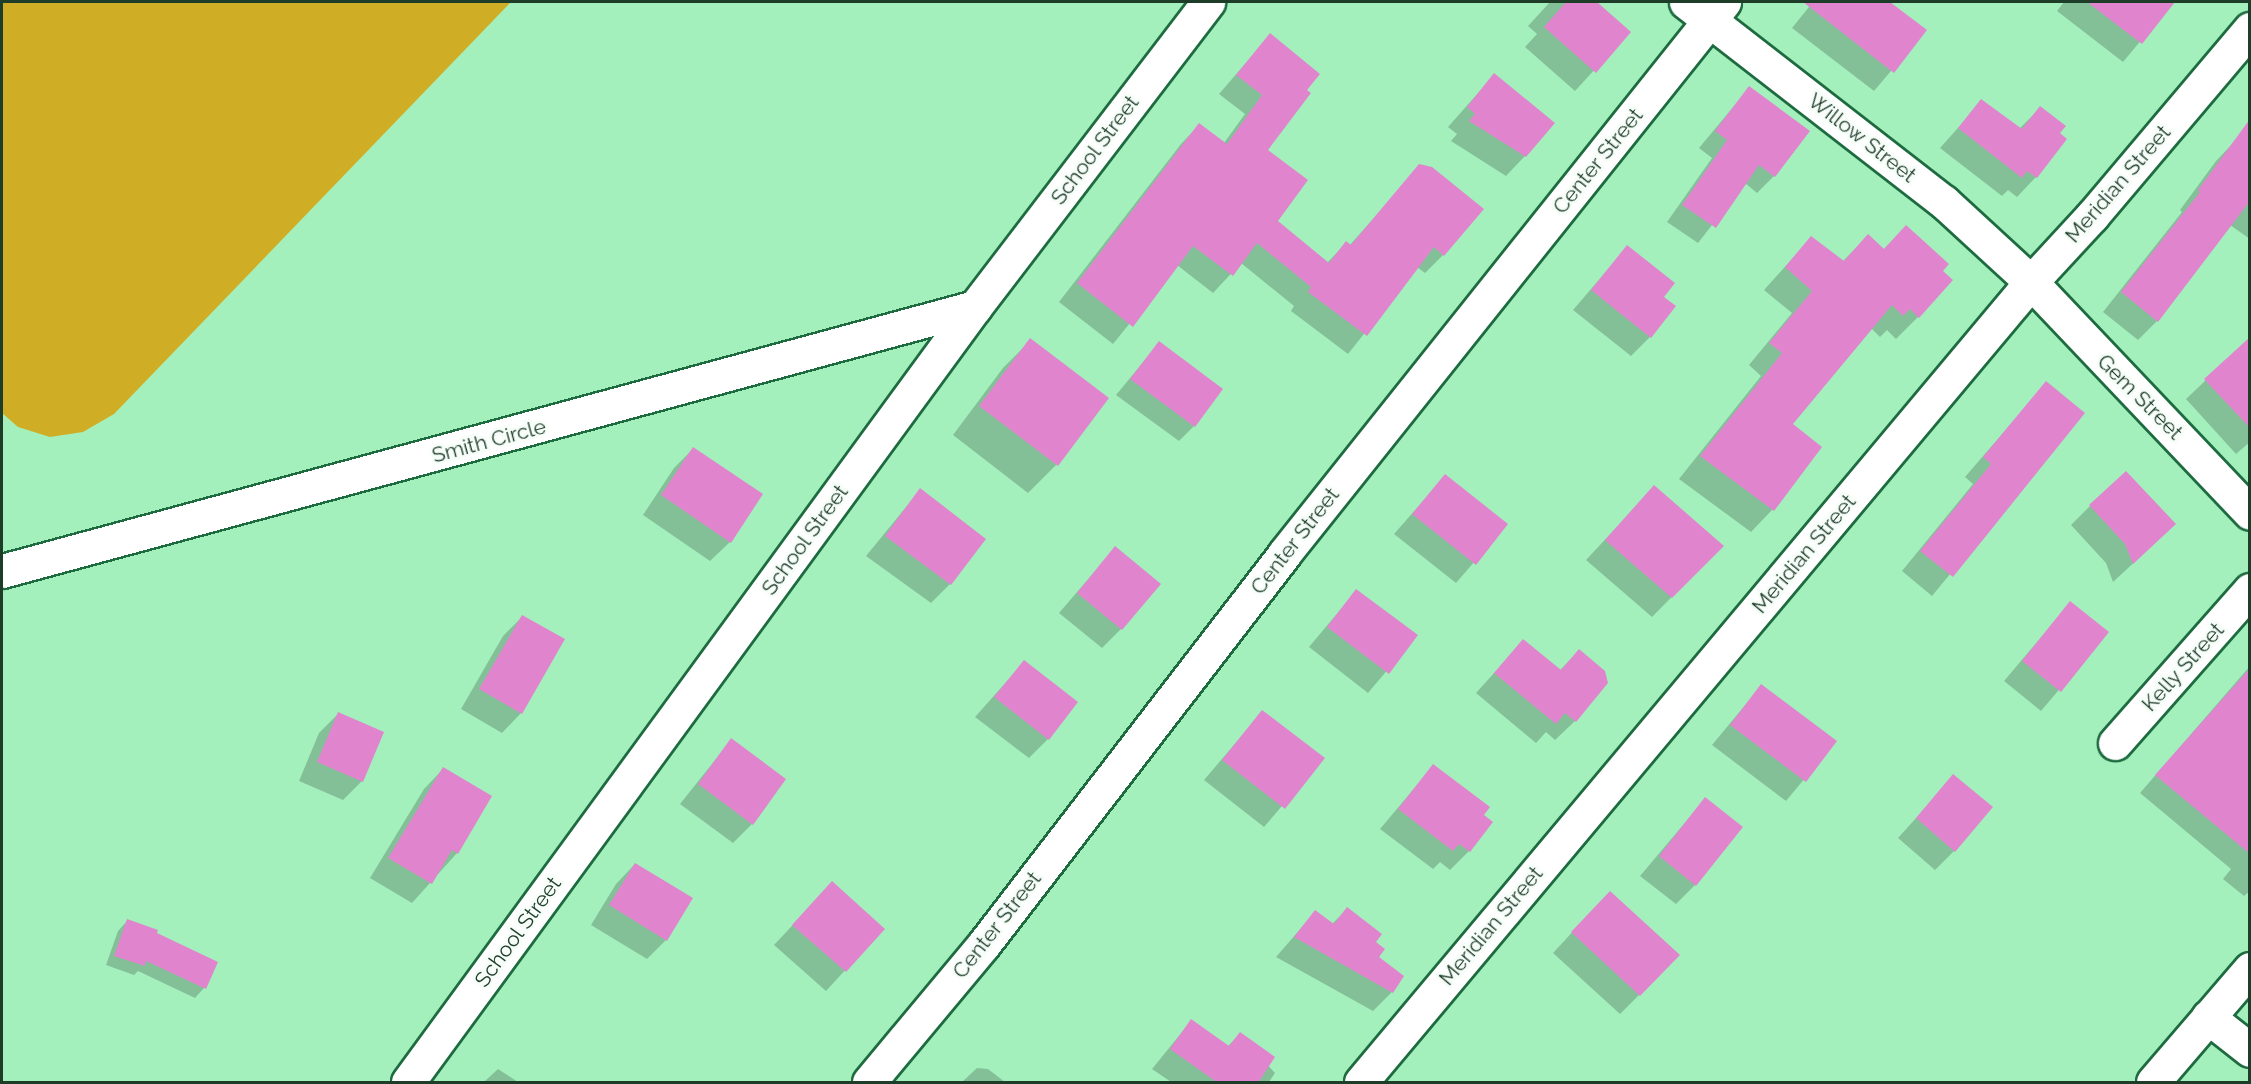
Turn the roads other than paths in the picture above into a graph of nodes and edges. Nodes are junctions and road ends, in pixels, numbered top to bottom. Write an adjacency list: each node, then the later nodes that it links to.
1 (1208, 2): 5 (street, School Street)
2 (1707, 8): 4 (street, Willow Street); 14 (street, Center Street)
3 (2250, 29): 4 (street, Meridian Street)
4 (2031, 282): 6 (street, Gem Street); 15 (street, Meridian Street)
5 (975, 306): 7 (street, Smith Circle); 13 (street, School Street)
6 (2250, 513)
7 (2, 571)
8 (2250, 590): 9 (street, Kelly Street)
9 (2115, 743)
10 (2250, 969): 11 (street)
11 (2208, 1017): 12 (street); 16 (street)
12 (2250, 1050)
13 (408, 1083)
14 (869, 1083)
15 (1361, 1083)
16 (2153, 1083)

